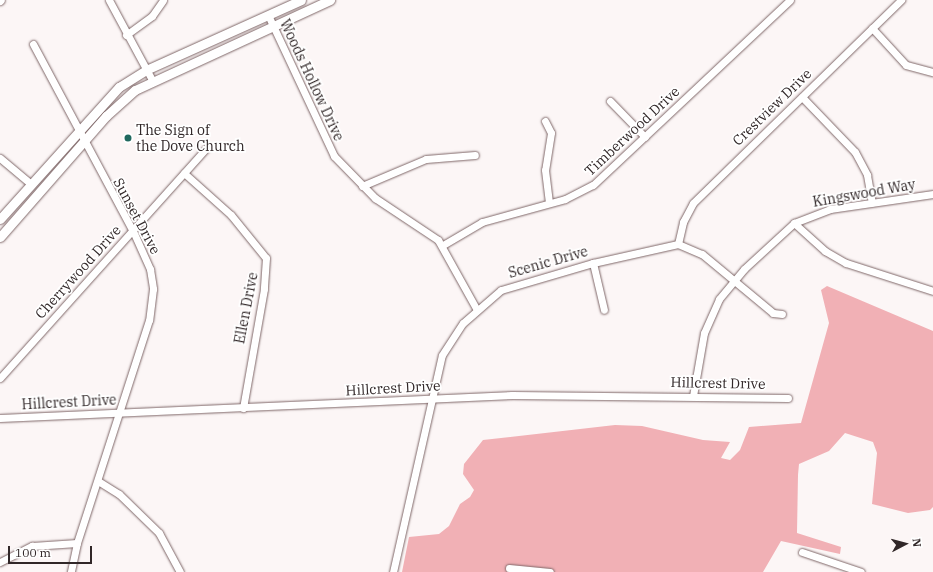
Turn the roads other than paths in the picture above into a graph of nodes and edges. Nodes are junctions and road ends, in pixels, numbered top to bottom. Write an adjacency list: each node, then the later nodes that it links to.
1 (109, 0): 10 (street)
2 (163, 0): 10 (street)
3 (302, 0): 7 (main road)
4 (330, 0): 8 (main road)
5 (790, 0): 19 (street, Timberwood Drive)
6 (901, 0): 9 (street, Crestview Drive)
7 (268, 15): 8 (street, Woods Hollow Drive); 12 (main road)
8 (273, 25): 14 (main road); 26 (street, Woods Hollow Drive)
9 (872, 28): 13 (street); 15 (street, Crestview Drive)
10 (126, 35): 12 (street)
11 (33, 44): 18 (street, Sunset Drive)
12 (146, 70): 14 (street); 18 (main road)
13 (933, 72)
14 (152, 80): 20 (main road)
15 (802, 97): 29 (street); 34 (street, Crestview Drive)
16 (610, 101): 19 (street)
17 (546, 121): 28 (street)
18 (78, 132): 20 (street, Sunset Drive); 25 (main road)
19 (644, 137): 28 (street, Timberwood Drive)
20 (84, 143): 32 (street, Sunset Drive); 33 (main road)
21 (207, 147): 24 (street, Cherrywood Drive)
22 (475, 155): 26 (street)
23 (0, 158): 25 (street)
24 (184, 173): 32 (street, Cherrywood Drive); 46 (street, Ellen Drive)
25 (31, 184): 30 (main road)
26 (362, 186): 35 (street, Woods Hollow Drive)
27 (933, 194): 29 (street, Kingswood Way)
28 (549, 202): 35 (street, Timberwood Drive)
29 (872, 203): 31 (street, Kingswood Way)
30 (0, 219)
31 (794, 223): 37 (street, Kingswood Way); 38 (street)
32 (133, 231): 42 (street, Cherrywood Drive); 47 (street, Sunset Drive)
33 (0, 237)
34 (678, 244): 36 (street, Scenic Drive); 37 (street)
35 (443, 245): 39 (street, Woods Hollow Drive)
36 (593, 263): 39 (street, Scenic Drive); 40 (street)
37 (734, 279): 41 (street); 43 (street, Kingswood Way)
38 (933, 291)
39 (477, 310): 45 (street, Scenic Drive)
40 (604, 310)
41 (782, 314)
42 (0, 378)
43 (693, 396): 44 (street, Hillcrest Drive); 45 (street, Hillcrest Drive)
44 (788, 398)
45 (430, 399): 46 (street, Hillcrest Drive); 56 (street, Scenic Drive)
46 (243, 408): 47 (street, Hillcrest Drive)
47 (122, 412): 48 (street, Hillcrest Drive); 49 (street, Sunset Drive)
48 (0, 418)
49 (98, 481): 50 (street, Sunset Drive); 55 (street)
50 (77, 543): 52 (street); 54 (street, Sunset Drive)
51 (802, 552): 58 (street)
52 (0, 562)
53 (509, 568): 57 (street)
54 (71, 572)
55 (180, 572)
56 (393, 572)
57 (550, 572)
58 (861, 572)

